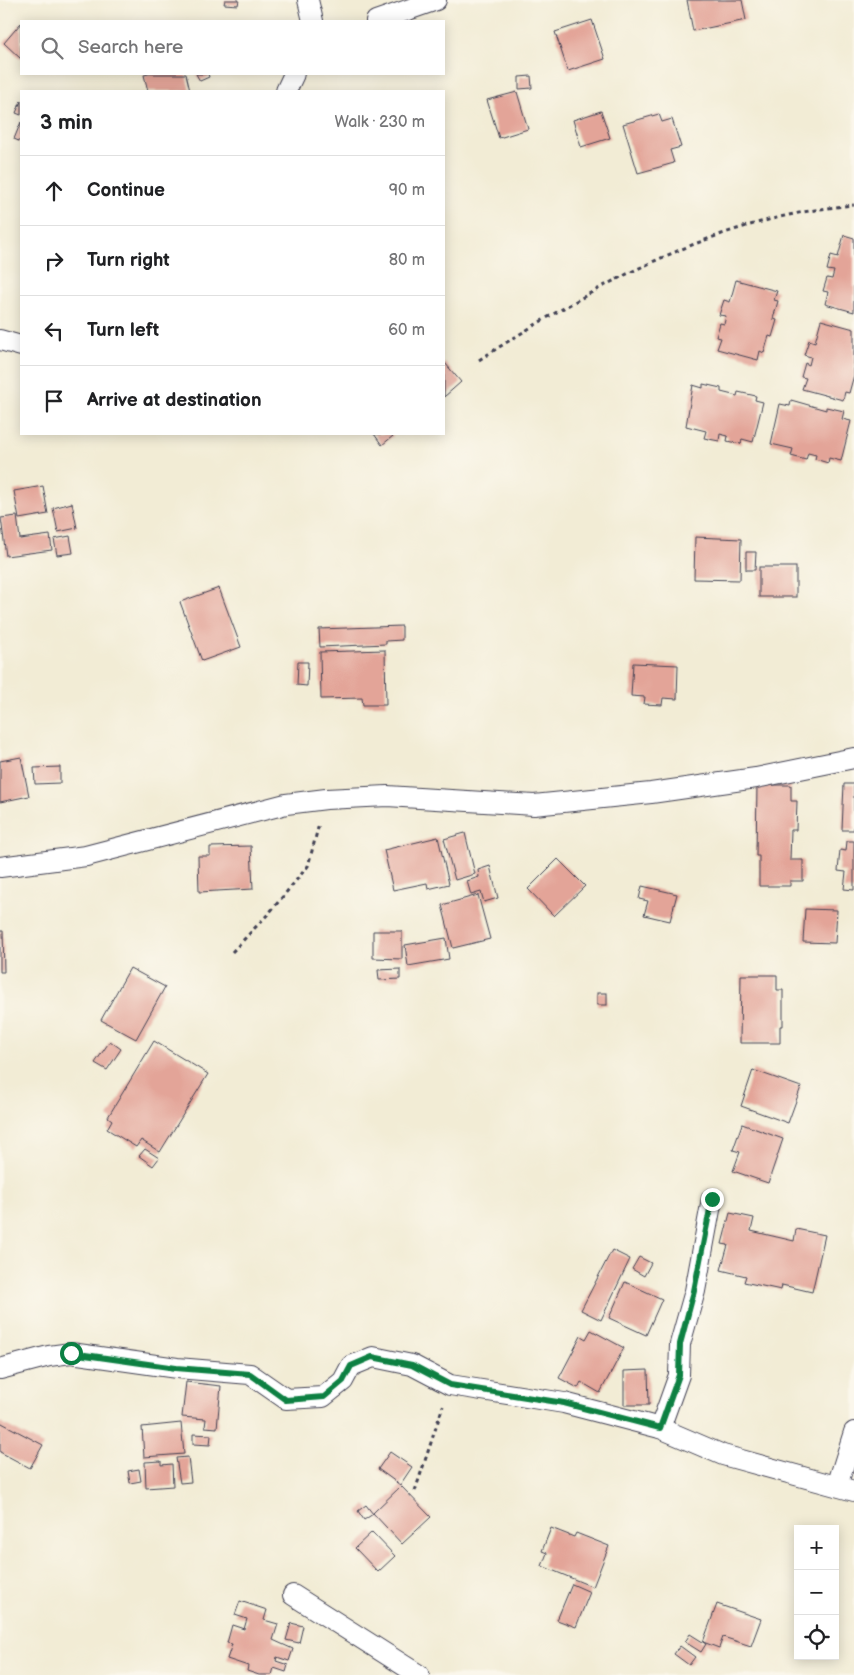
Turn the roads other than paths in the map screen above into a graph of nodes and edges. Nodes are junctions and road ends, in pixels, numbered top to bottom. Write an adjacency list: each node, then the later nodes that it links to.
1 (308, 0): 3 (street)
2 (436, 0): 4 (street)
3 (313, 20)
4 (379, 20)
5 (294, 75): 6 (street)
6 (286, 90)
7 (0, 340): 8 (street)
8 (20, 346)
9 (854, 758): 10 (street)
10 (0, 866)
11 (712, 1199): 13 (street)
12 (0, 1369): 13 (street)
13 (660, 1428): 15 (street)
14 (854, 1432): 15 (street)
15 (846, 1488)
16 (293, 1596): 17 (street)
17 (419, 1675)

